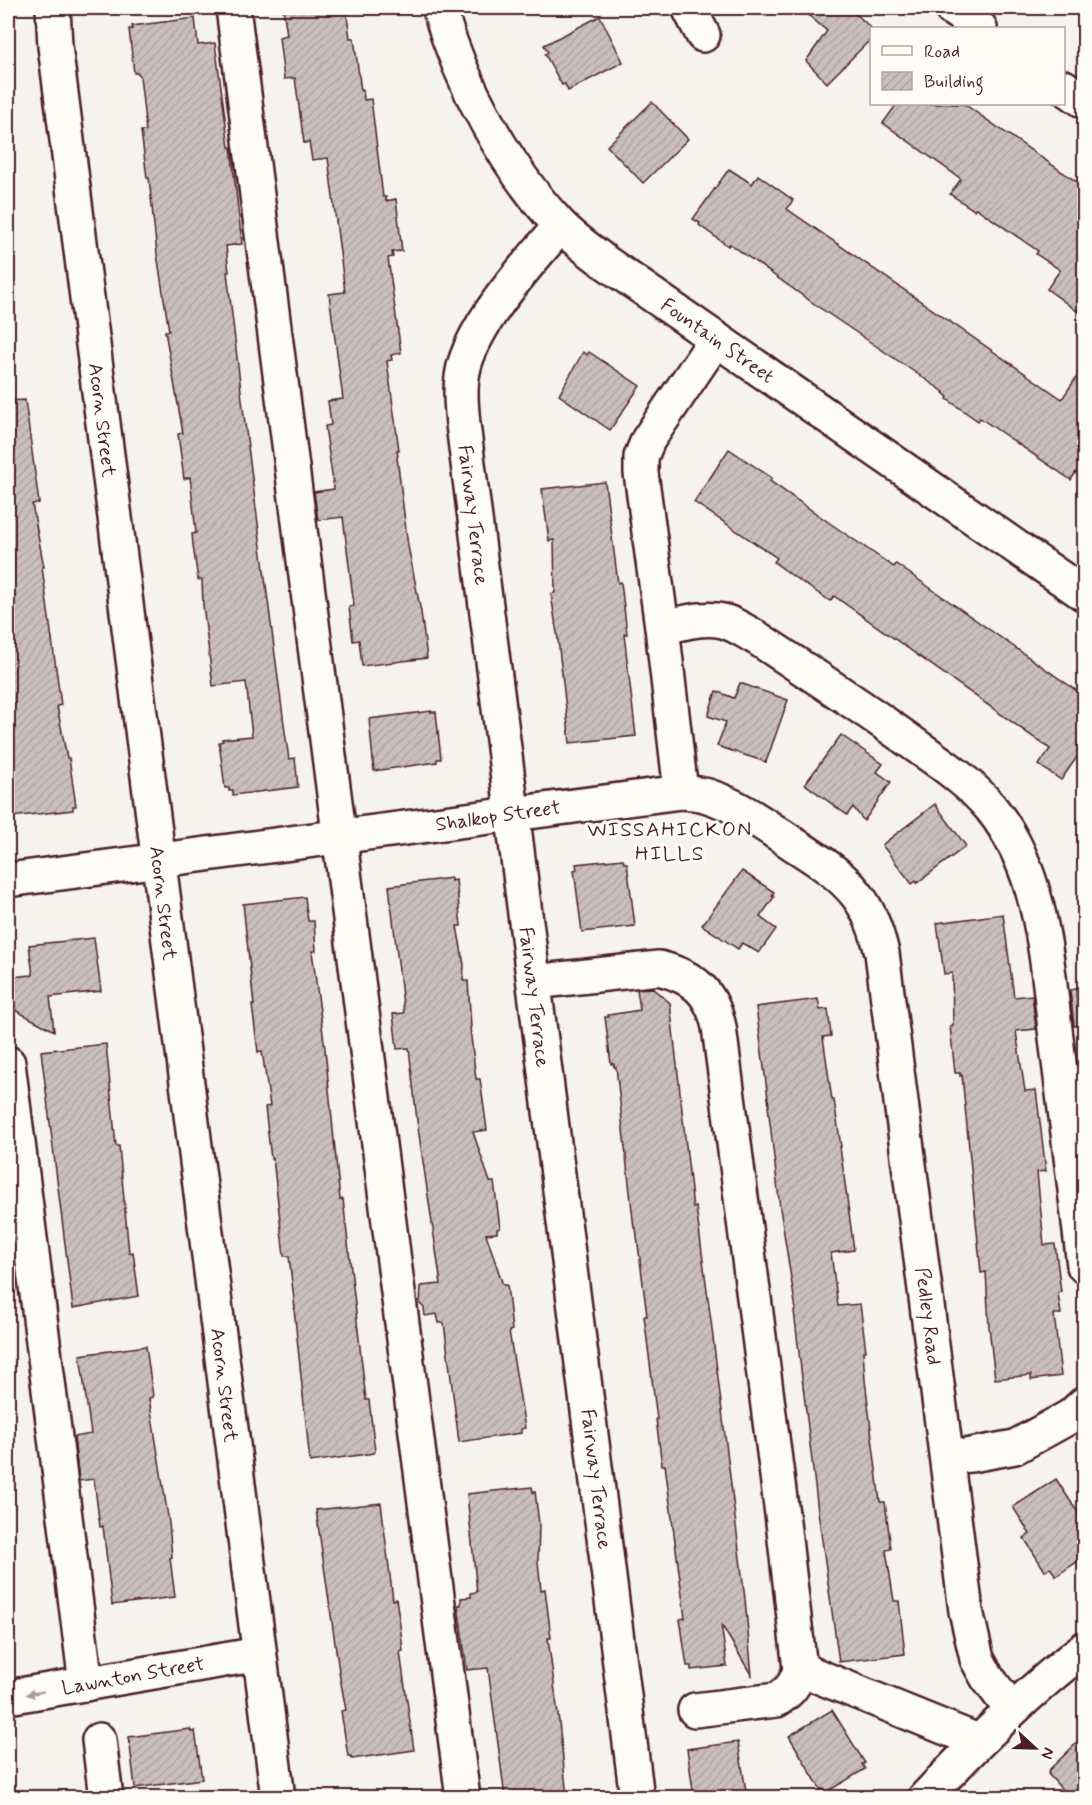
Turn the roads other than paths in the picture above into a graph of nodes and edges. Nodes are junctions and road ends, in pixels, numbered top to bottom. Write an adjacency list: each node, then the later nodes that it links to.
1 (52, 8): 15 (street, Acorn Street)
2 (233, 8): 14 (street)
3 (439, 8): 8 (street, Fountain Street)
4 (951, 8): 5 (street)
5 (979, 27)
6 (1065, 88): 7 (street)
7 (1084, 101)
8 (560, 226): 9 (street, Fountain Street); 13 (street, Fairway Terrace)
9 (716, 339): 10 (street, Fountain Street); 11 (street)
10 (1084, 594)
11 (662, 627): 12 (street); 20 (street)
12 (681, 792): 13 (street, Shalkop Street); 17 (street, Shalkop Street)
13 (512, 813): 14 (street, Shalkop Street); 18 (street, Fairway Terrace)
14 (340, 837): 15 (street, Shalkop Street); 34 (street)
15 (159, 860): 16 (street, Shalkop Street); 24 (street, Acorn Street)
16 (8, 880)
17 (869, 913): 22 (street, Pedley Road)
18 (534, 982): 25 (street); 35 (street, Fairway Terrace)
19 (8, 1063): 26 (street)
20 (1084, 1266)
21 (1084, 1404): 22 (street)
22 (947, 1458): 28 (street, Pedley Road)
23 (1084, 1649): 28 (street)
24 (259, 1654): 26 (street, Lawnton Street); 33 (street, Acorn Street)
25 (800, 1669): 29 (street); 31 (street)
26 (86, 1684): 27 (street, Lawnton Street, one-way to 27)
27 (8, 1697)
28 (1011, 1709): 31 (street)
29 (695, 1710)
30 (99, 1740): 32 (street)
31 (978, 1741): 36 (street)
32 (106, 1797)
33 (278, 1797)
34 (462, 1797)
35 (637, 1797)
36 (925, 1797)

